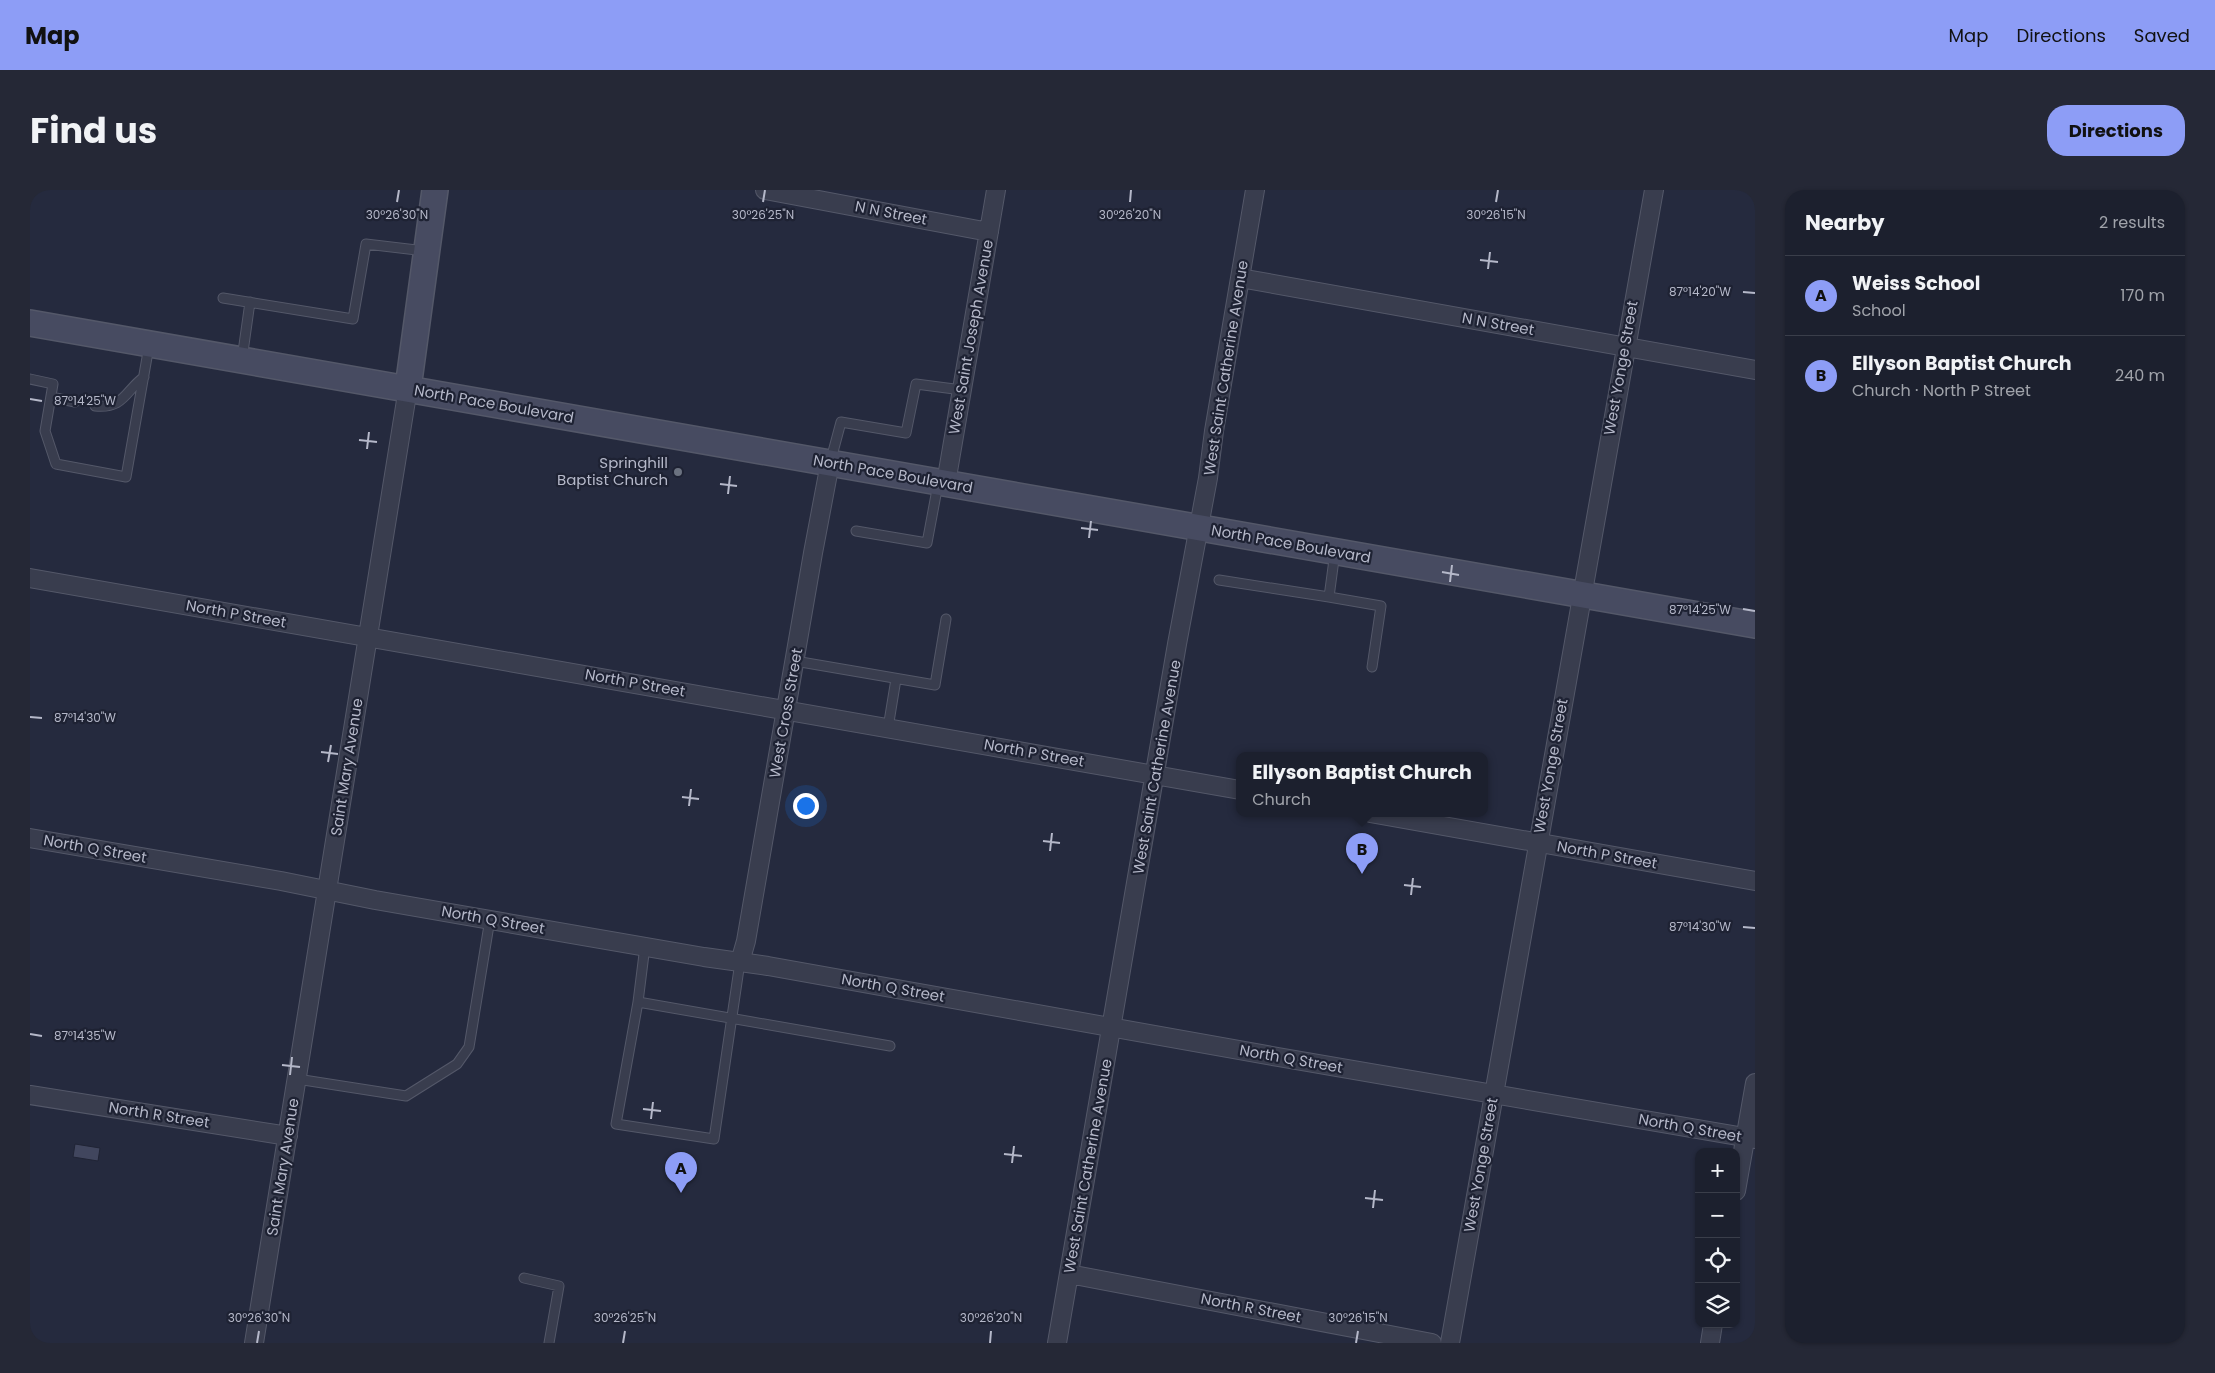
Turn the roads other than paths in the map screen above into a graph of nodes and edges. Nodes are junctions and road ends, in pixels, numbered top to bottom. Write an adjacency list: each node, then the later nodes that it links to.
1 (435, 190): 7 (main road, Saint Mary Avenue)
2 (765, 190): 6 (street, N N Street)
3 (996, 190): 6 (street, West Saint Joseph Avenue)
4 (1255, 190): 8 (street, West Saint Catherine Avenue)
5 (1654, 190): 13 (street, West Yonge Street)
6 (988, 232): 19 (street, West Saint Joseph Avenue)
7 (427, 251): 10 (lane); 18 (main road, Saint Mary Avenue)
8 (1240, 278): 13 (street, N N Street); 25 (street, West Saint Catherine Avenue)
9 (223, 298): 10 (lane)
10 (250, 302): 14 (lane)
11 (30, 323): 12 (main road, North Pace Boulevard)
12 (150, 344): 14 (main road, North Pace Boulevard); 16 (lane)
13 (1625, 347): 15 (street, N N Street); 30 (street, West Yonge Street)
14 (242, 360): 18 (main road, North Pace Boulevard)
15 (1755, 370)
16 (144, 376): 20 (lane); 22 (lane)
17 (30, 379): 20 (lane)
18 (408, 388): 23 (main road, North Pace Boulevard); 34 (street, Saint Mary Avenue)
19 (962, 390): 23 (lane); 24 (street, West Saint Joseph Avenue)
20 (51, 397): 21 (lane)
21 (75, 402)
22 (95, 406)
23 (830, 463): 24 (main road, North Pace Boulevard); 35 (street, West Cross Street)
24 (942, 483): 25 (main road, North Pace Boulevard); 26 (lane)
25 (1199, 528): 27 (main road, North Pace Boulevard); 40 (street, West Saint Catherine Avenue)
26 (856, 530)
27 (1335, 552): 30 (main road, North Pace Boulevard); 31 (lane)
28 (30, 578): 34 (street, North P Street)
29 (1219, 580): 31 (lane)
30 (1581, 595): 33 (main road, North Pace Boulevard); 44 (street, West Yonge Street)
31 (1329, 597): 36 (lane)
32 (946, 619): 37 (lane)
33 (1755, 625)
34 (368, 637): 38 (street, North P Street); 46 (street, Saint Mary Avenue)
35 (795, 661): 37 (lane); 38 (street, West Cross Street)
36 (1372, 667)
37 (896, 679): 39 (lane)
38 (786, 710): 39 (street, North P Street); 49 (street, West Cross Street)
39 (888, 728): 40 (street, North P Street)
40 (1156, 775): 41 (street, North P Street); 52 (street, West Saint Catherine Avenue)
41 (1236, 789)
42 (1392, 817): 44 (street, North P Street)
43 (30, 838): 46 (street, North Q Street)
44 (1538, 843): 45 (street, North P Street); 56 (street, West Yonge Street)
45 (1755, 881)
46 (327, 890): 47 (street, North Q Street); 54 (street, Saint Mary Avenue)
47 (490, 919): 48 (street, North Q Street); 54 (lane)
48 (645, 946): 49 (street, North Q Street); 50 (lane)
49 (740, 962): 51 (lane); 52 (street, North Q Street)
50 (638, 1002): 51 (lane); 51 (lane)
51 (732, 1018): 53 (lane)
52 (1112, 1026): 56 (street, North Q Street); 61 (street, West Saint Catherine Avenue)
53 (890, 1046)
54 (297, 1078): 58 (street, Saint Mary Avenue)
55 (1755, 1083): 59 (street)
56 (1494, 1094): 59 (street, North Q Street); 68 (street, West Yonge Street)
57 (30, 1095): 58 (street, North R Street)
58 (288, 1136): 64 (street, Saint Mary Avenue)
59 (1750, 1138): 60 (street)
60 (1740, 1175)
61 (1070, 1274): 66 (street, West Saint Catherine Avenue); 67 (street, North R Street)
62 (524, 1278): 65 (lane)
63 (1712, 1328): 69 (street)
64 (254, 1343)
65 (550, 1343)
66 (1057, 1343)
67 (1432, 1343)
68 (1450, 1343)
69 (1710, 1343)

